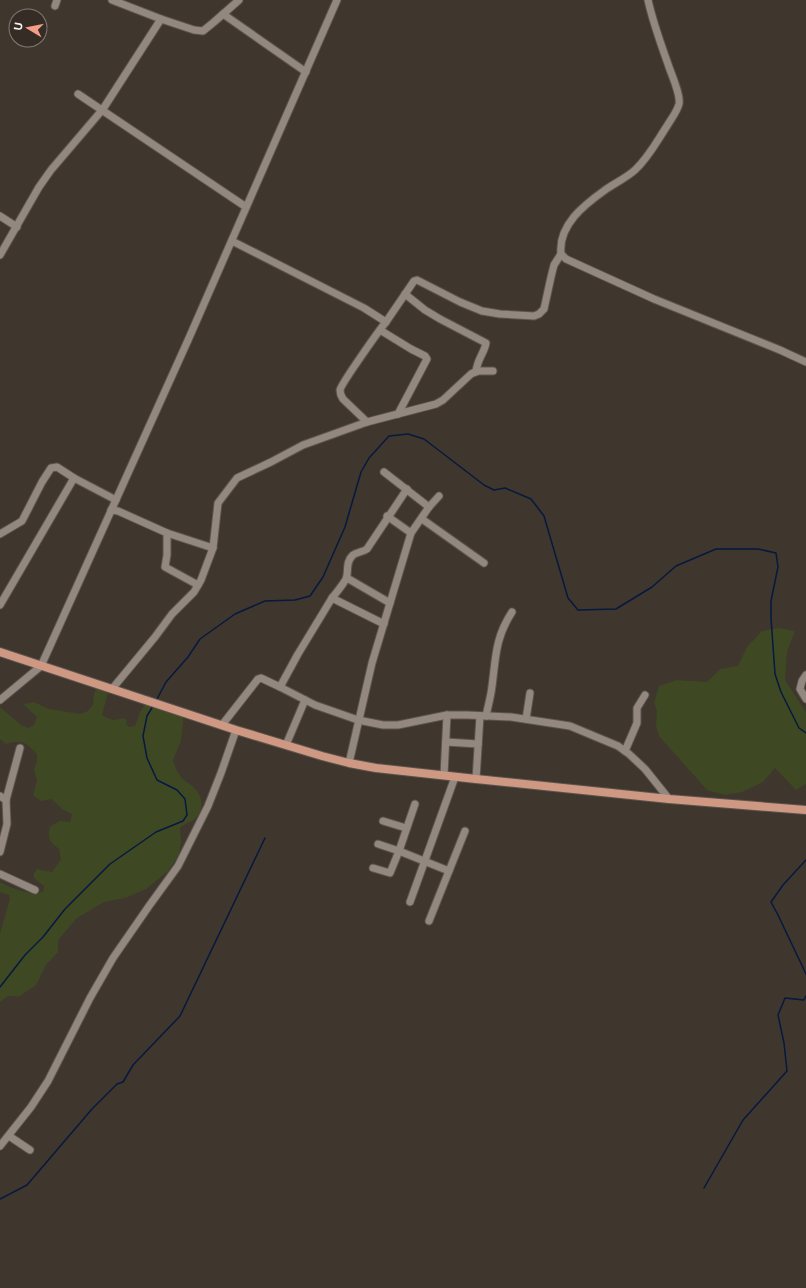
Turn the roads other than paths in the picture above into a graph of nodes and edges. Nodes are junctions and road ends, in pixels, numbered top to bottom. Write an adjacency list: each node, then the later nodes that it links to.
1 (112, 0): 6 (street)
2 (238, 0): 5 (street)
3 (337, 0): 7 (street)
4 (648, 0): 14 (street)
5 (223, 14): 6 (street); 7 (street)
6 (161, 19): 9 (street)
7 (306, 72): 10 (street)
8 (78, 94): 9 (street)
9 (103, 109): 10 (street); 12 (street)
10 (246, 207): 13 (street)
11 (0, 216): 12 (street)
12 (17, 227): 15 (street)
13 (232, 241): 17 (street); 28 (street)
14 (561, 254): 16 (street); 19 (street)
15 (0, 255)
16 (405, 294): 17 (street); 21 (street)
17 (386, 322): 18 (street)
18 (380, 330): 22 (street); 23 (street)
19 (806, 362)
20 (493, 371): 21 (street)
21 (476, 372): 22 (street)
22 (398, 414): 23 (street)
23 (367, 422): 36 (street)
24 (384, 472): 26 (street)
25 (74, 478): 28 (street); 35 (street); 42 (street)
26 (407, 489): 29 (street); 31 (street)
27 (439, 496): 29 (street)
28 (116, 500): 30 (street)
29 (429, 507): 32 (street)
30 (111, 510): 33 (street); 46 (street)
31 (388, 516): 34 (street); 38 (street)
32 (422, 518): 34 (street); 37 (street)
33 (167, 533): 36 (street); 39 (street)
34 (411, 533): 41 (street)
35 (0, 534)
36 (213, 548): 39 (street)
37 (484, 563)
38 (347, 578): 40 (street); 41 (street)
39 (198, 584): 49 (street)
40 (332, 598): 44 (street); 48 (street)
41 (390, 603): 44 (street)
42 (0, 605)
43 (512, 612): 56 (street)
44 (384, 624): 58 (street)
45 (0, 652): 46 (main road)
46 (41, 666): 49 (main road); 53 (street)
47 (806, 675): 52 (street)
48 (280, 687): 54 (street); 59 (street)
49 (112, 689): 59 (main road)
50 (530, 693): 57 (street)
51 (645, 695): 65 (street)
52 (806, 699)
53 (0, 700)
54 (305, 700): 58 (street); 63 (street)
55 (447, 715): 56 (street); 58 (street); 61 (street)
56 (483, 716): 57 (street); 62 (street)
57 (526, 719): 65 (street)
58 (358, 720): 66 (street)
59 (222, 725): 60 (main road)
60 (236, 730): 63 (main road); 87 (street)
61 (446, 742): 62 (street); 67 (street)
62 (478, 744): 69 (street)
63 (286, 745): 66 (main road)
64 (20, 748): 70 (street)
65 (625, 751): 71 (street)
66 (349, 763): 67 (main road)
67 (444, 775): 68 (main road)
68 (455, 777): 69 (main road); 80 (street)
69 (476, 779): 71 (main road)
70 (3, 798): 79 (street)
71 (669, 799): 73 (main road)
72 (415, 804): 75 (street)
73 (806, 810)
74 (383, 821): 75 (street)
75 (406, 828): 78 (street)
76 (465, 831): 82 (street)
77 (378, 844): 78 (street)
78 (399, 851): 80 (street); 81 (street)
79 (0, 852)
80 (426, 861): 82 (street); 85 (street)
81 (373, 868)
82 (449, 871): 86 (street)
83 (0, 874): 84 (street)
84 (35, 890)
85 (410, 902)
86 (429, 921)
87 (9, 1136): 88 (street); 89 (street)
88 (0, 1146)
89 (30, 1150)

